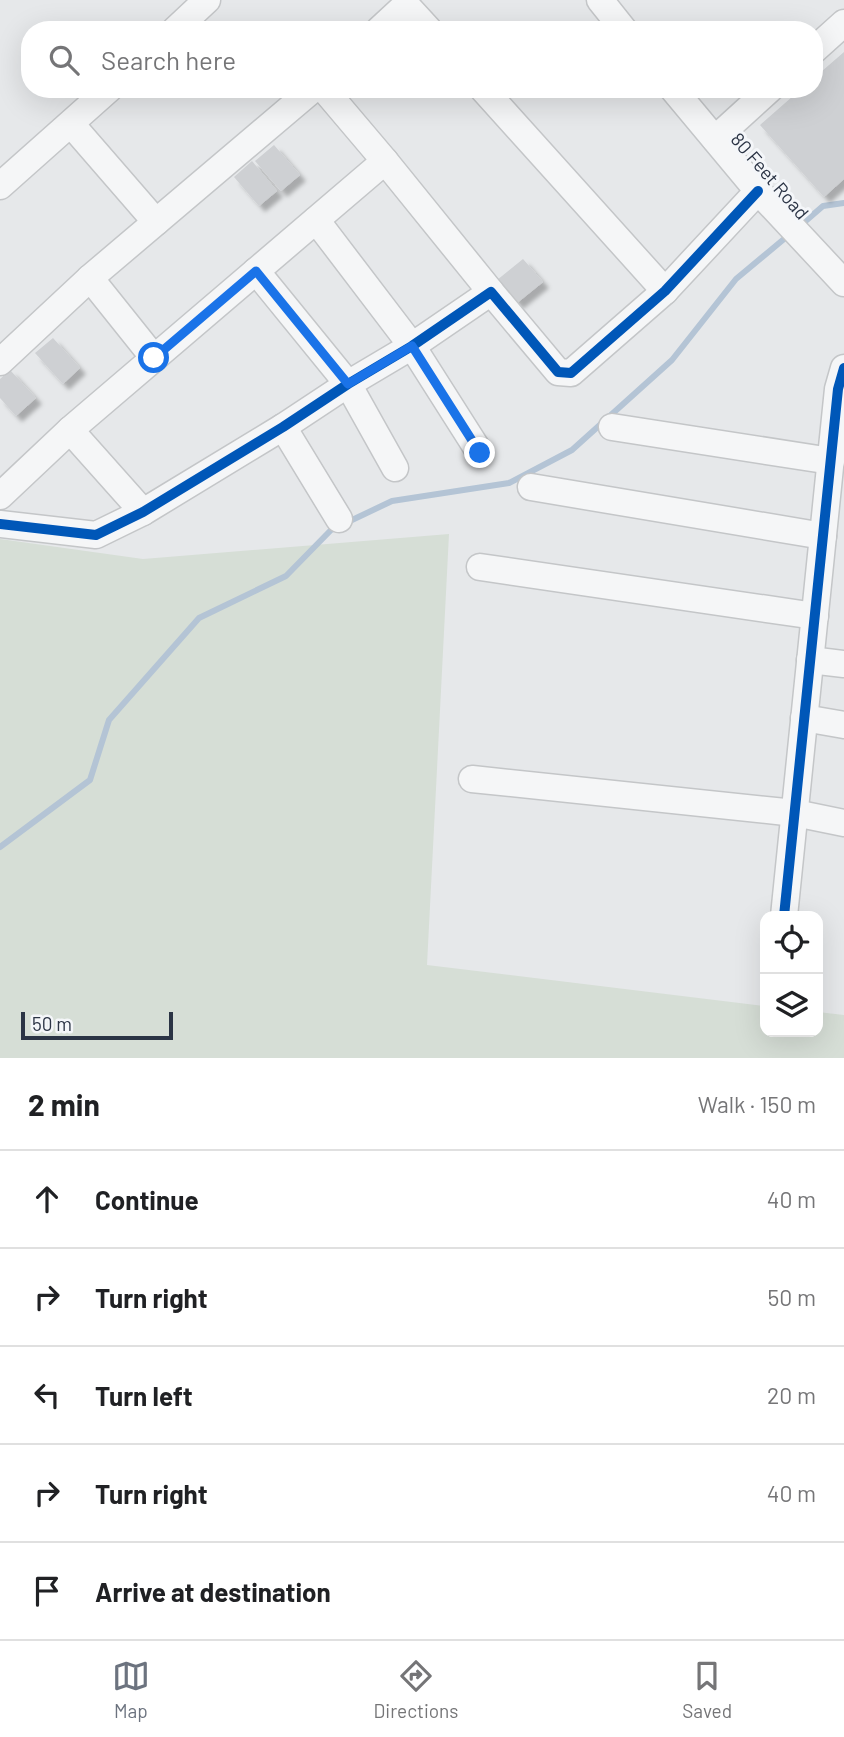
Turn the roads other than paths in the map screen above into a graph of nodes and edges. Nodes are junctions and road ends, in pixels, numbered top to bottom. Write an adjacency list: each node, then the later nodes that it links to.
1 (207, 0): 3 (street)
2 (600, 0): 6 (street)
3 (185, 21)
4 (389, 21): 5 (street)
5 (421, 21)
6 (617, 21)
7 (844, 23): 8 (street)
8 (823, 42)
9 (99, 98): 15 (street)
10 (302, 98): 21 (street)
11 (332, 98): 17 (street)
12 (491, 98): 25 (street)
13 (681, 98): 16 (street, 80 Feet Road)
14 (760, 98): 16 (street)
15 (71, 124): 18 (street); 21 (street)
16 (715, 139): 19 (street, 80 Feet Road)
17 (385, 160): 20 (street); 26 (street)
18 (0, 186)
19 (758, 191): 24 (street, 80 Feet Road); 25 (street)
20 (316, 220): 22 (street); 27 (street)
21 (156, 222): 23 (street)
22 (256, 271): 28 (street); 31 (street)
23 (90, 278): 28 (street); 29 (street)
24 (844, 283)
25 (665, 291): 26 (street)
26 (491, 292): 27 (street)
27 (412, 346): 31 (street); 35 (street)
28 (154, 358): 34 (street)
29 (0, 362)
30 (844, 368): 36 (street)
31 (348, 384): 32 (street); 37 (street)
32 (284, 427): 40 (street); 41 (street)
33 (612, 427): 36 (street)
34 (70, 429): 39 (street); 40 (street)
35 (480, 453)
36 (831, 461): 43 (street)
37 (395, 468)
38 (531, 487): 43 (street)
39 (0, 496)
40 (143, 512): 42 (street)
41 (340, 519)
42 (0, 524)
43 (823, 536): 45 (street)
44 (480, 567): 45 (street)
45 (815, 616): 46 (street)
46 (810, 660): 47 (street); 48 (street)
47 (844, 664)
48 (804, 718): 49 (street); 51 (street)
49 (844, 724)
50 (472, 779): 51 (street)
51 (795, 813): 52 (street); 53 (street)
52 (844, 823)
53 (785, 911)

